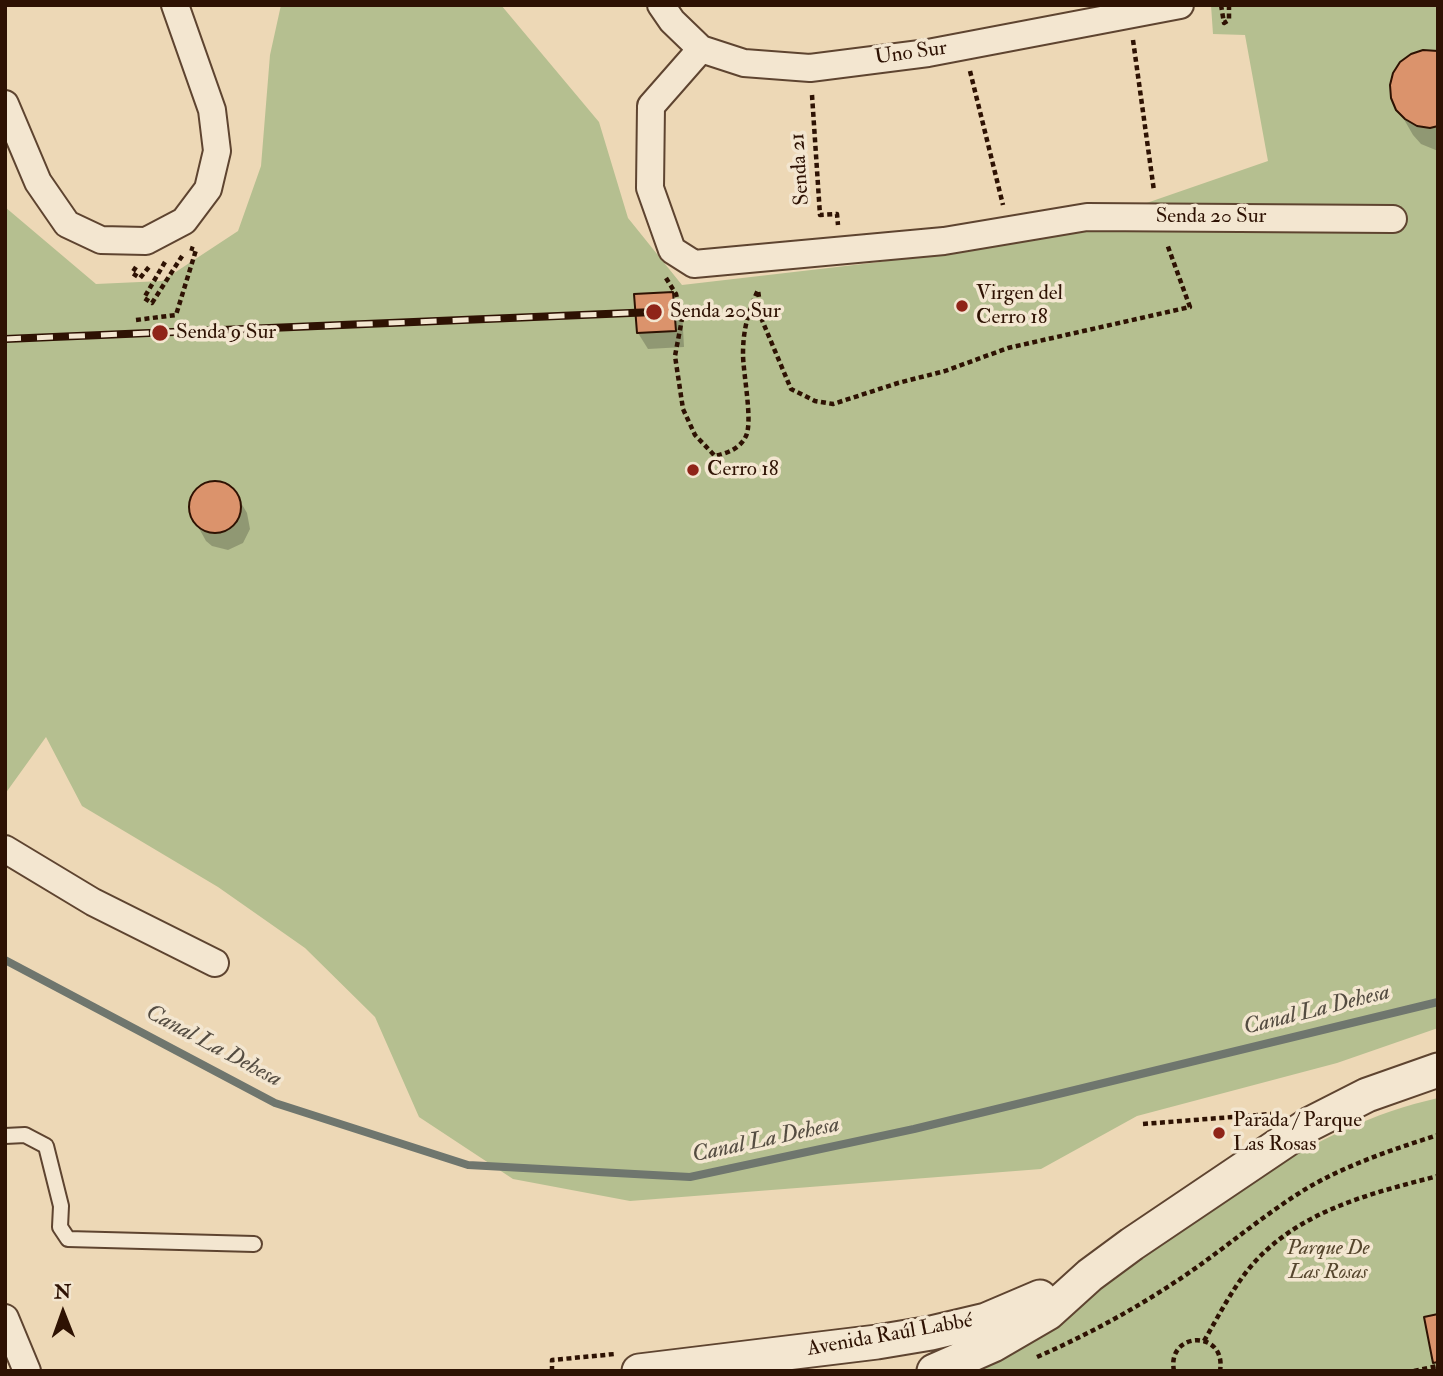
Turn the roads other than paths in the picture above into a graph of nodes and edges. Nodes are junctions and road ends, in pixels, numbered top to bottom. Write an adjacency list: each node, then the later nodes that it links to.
1 (175, 5): 5 (street)
2 (661, 5): 4 (street, Uno Sur)
3 (1180, 5): 4 (street, Uno Sur)
4 (701, 49): 6 (street, Senda 20 Sur)
5 (5, 104)
6 (1393, 219)
7 (5, 849): 8 (street)
8 (215, 962)
9 (1438, 1070): 12 (street, Avenida Raúl Labbé)
10 (5, 1136): 11 (lane)
11 (254, 1244)
12 (1090, 1275): 14 (street, Avenida Raúl Labbé); 17 (street, Avenida Raúl Labbé)
13 (5, 1318): 15 (street)
14 (764, 1364): 16 (street, Avenida Raúl Labbé)
15 (27, 1371)
16 (639, 1371)
17 (934, 1371)

